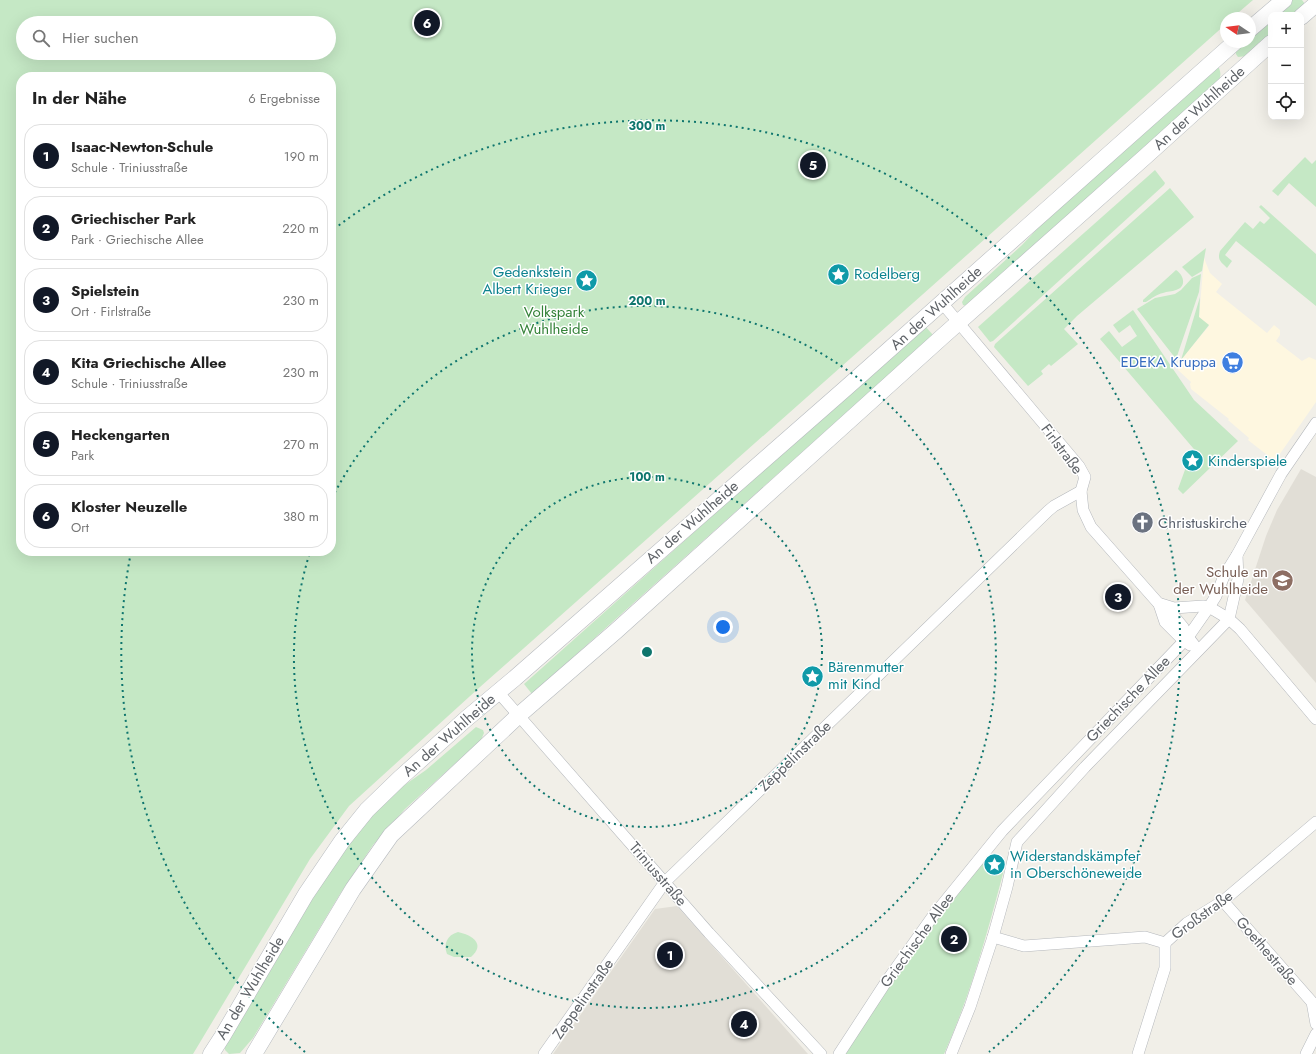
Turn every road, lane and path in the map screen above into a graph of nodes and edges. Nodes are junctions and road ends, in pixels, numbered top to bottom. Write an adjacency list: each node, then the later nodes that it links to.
1 (1284, 0): 4 (main road)
2 (1316, 4): 3 (main road)
3 (1304, 14)
4 (1256, 24)
5 (1268, 47): 8 (main road, An der Wuhlheide)
6 (1228, 48): 7 (main road, An der Wuhlheide)
7 (942, 303): 8 (street, Firlstraße); 17 (main road, An der Wuhlheide)
8 (958, 322): 10 (street, Firlstraße); 18 (main road, An der Wuhlheide)
9 (1316, 423): 11 (street, Griechische Allee)
10 (1081, 491): 12 (street, Firlstraße); 23 (street, Zeppelinstraße)
11 (1237, 555): 13 (street, Griechische Allee); 14 (street)
12 (1159, 604): 13 (street); 15 (street, Firlstraße)
13 (1209, 607): 14 (street); 15 (street, Griechische Allee)
14 (1229, 619): 16 (street, Griechische Allee); 19 (street)
15 (1186, 639): 16 (street, Firlstraße); 21 (street, Griechische Allee)
16 (1198, 650): 22 (street, Griechische Allee)
17 (498, 692): 18 (street, Triniusstraße); 29 (main road, An der Wuhlheide)
18 (519, 715): 23 (street, Triniusstraße); 30 (main road, An der Wuhlheide)
19 (1316, 719)
20 (1316, 822): 24 (street, Großstraße)
21 (1002, 831): 22 (street); 33 (street, Griechische Allee)
22 (1017, 842): 25 (street)
23 (665, 882): 31 (street, Zeppelinstraße); 32 (street, Triniusstraße)
24 (1223, 901): 26 (street, Großstraße); 27 (street, Goethestraße)
25 (993, 938): 26 (street, Großstraße); 34 (street)
26 (1165, 943): 35 (street)
27 (1316, 1024)
28 (1316, 1034): 36 (street)
29 (211, 1054)
30 (254, 1054)
31 (544, 1054)
32 (821, 1054)
33 (839, 1054)
34 (951, 1054)
35 (1138, 1054)
36 (1306, 1054)

